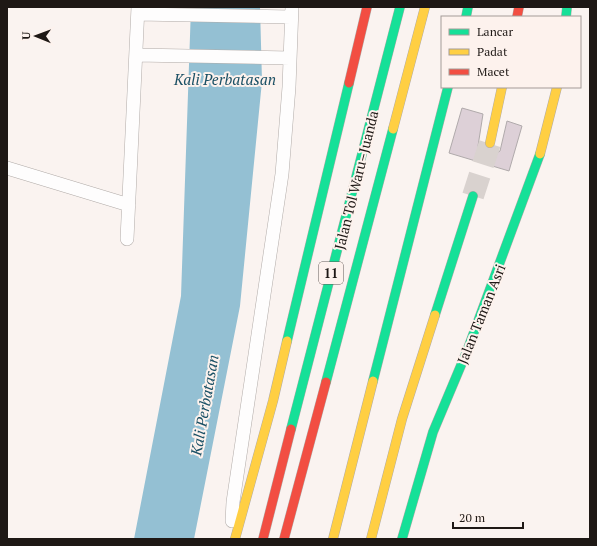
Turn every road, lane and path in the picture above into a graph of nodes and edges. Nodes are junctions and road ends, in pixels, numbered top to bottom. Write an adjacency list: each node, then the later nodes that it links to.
1 (367, 7): 17 (main road)
2 (400, 7): 18 (main road, Jalan Tol Waru–Juanda / 11)
3 (425, 7): 19 (main road)
4 (138, 11): 5 (lane); 6 (lane)
5 (292, 12): 7 (lane)
6 (136, 55): 7 (lane); 14 (lane)
7 (290, 58): 16 (lane)
8 (448, 88): 20 (main road)
9 (502, 88): 11 (main road)
10 (557, 88): 22 (main road, Jalan Taman Asri)
11 (490, 143)
12 (7, 168): 14 (lane)
13 (473, 196): 21 (main road)
14 (129, 205): 15 (lane)
15 (127, 239)
16 (231, 539)
17 (235, 539)
18 (262, 539)
19 (284, 539)
20 (333, 539)
21 (371, 539)
22 (402, 539)

